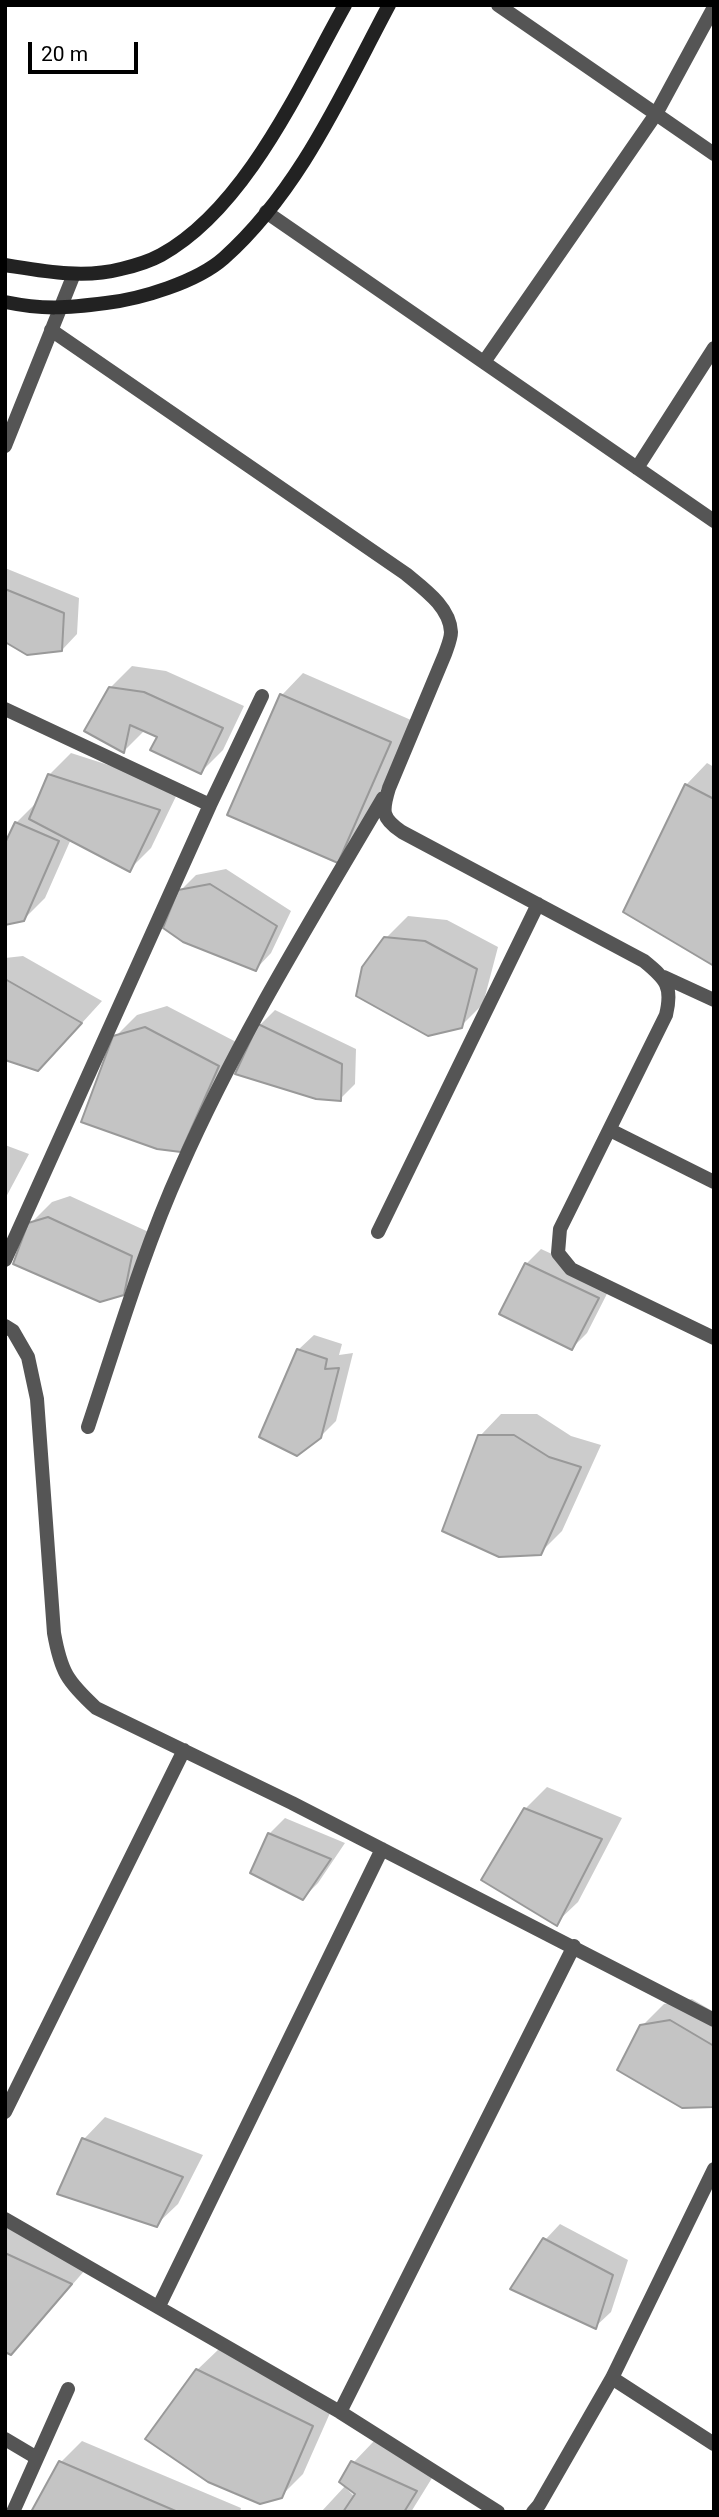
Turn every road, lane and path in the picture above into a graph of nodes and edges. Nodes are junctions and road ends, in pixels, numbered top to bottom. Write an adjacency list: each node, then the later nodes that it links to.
1 (345, 5): 9 (main road)
2 (389, 5): 7 (main road)
3 (498, 5): 5 (street)
4 (714, 7): 5 (street)
5 (656, 114): 6 (street); 14 (street)
6 (714, 154)
7 (266, 212): 11 (main road); 14 (street)
8 (5, 265): 9 (main road)
9 (74, 274): 11 (street)
10 (5, 302): 11 (main road)
11 (58, 309): 12 (street)
12 (51, 330): 15 (street); 20 (street)
13 (714, 348): 16 (street)
14 (484, 362): 16 (street)
15 (5, 446)
16 (637, 468): 17 (street)
17 (714, 521)
18 (262, 696): 21 (street)
19 (5, 709): 21 (street)
20 (389, 788): 22 (street); 31 (street)
21 (210, 805): 28 (street)
22 (538, 904): 23 (street); 27 (street)
23 (664, 977): 24 (street); 25 (street)
24 (714, 1000)
25 (610, 1130): 26 (street); 30 (street)
26 (714, 1182)
27 (378, 1233)
28 (5, 1260)
29 (5, 1326): 32 (street)
30 (714, 1338)
31 (88, 1427)
32 (184, 1749): 33 (street); 36 (street)
33 (382, 1849): 34 (street); 39 (street)
34 (574, 1946): 35 (street); 42 (street)
35 (714, 2020)
36 (5, 2112)
37 (714, 2169): 40 (street)
38 (5, 2219): 39 (street)
39 (159, 2306): 42 (street)
40 (612, 2378): 44 (street); 48 (street)
41 (68, 2389): 45 (street)
42 (340, 2412): 47 (street)
43 (5, 2439): 45 (street)
44 (714, 2444)
45 (37, 2458): 46 (street)
46 (13, 2512)
47 (498, 2512)
48 (533, 2512)

